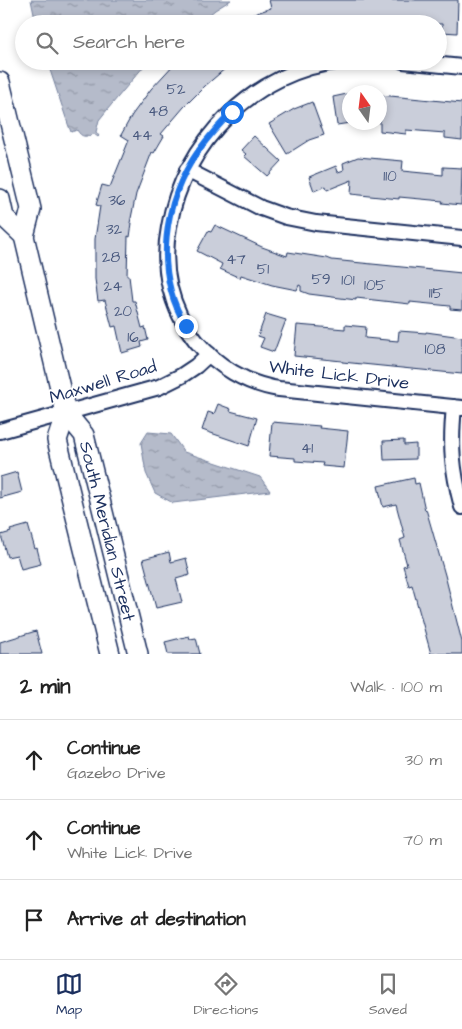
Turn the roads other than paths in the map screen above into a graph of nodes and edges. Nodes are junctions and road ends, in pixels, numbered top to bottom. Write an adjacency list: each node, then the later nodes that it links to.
1 (447, 65): 2 (street)
2 (462, 67)
3 (305, 70): 5 (street, White Lick Drive)
4 (1, 91): 7 (main road, South Meridian Street)
5 (187, 170): 8 (street); 9 (street, White Lick Drive)
6 (0, 199): 7 (main road)
7 (24, 236): 11 (main road, South Meridian Street)
8 (462, 238)
9 (209, 354): 10 (street, White Lick Drive); 11 (street, Maxwell Road)
10 (458, 407): 13 (street)
11 (66, 413): 12 (street, Maxwell Road); 14 (main road, South Meridian Street); 15 (main road, South Meridian Street)
12 (0, 431)
13 (462, 507)
14 (110, 654)
15 (138, 654)

